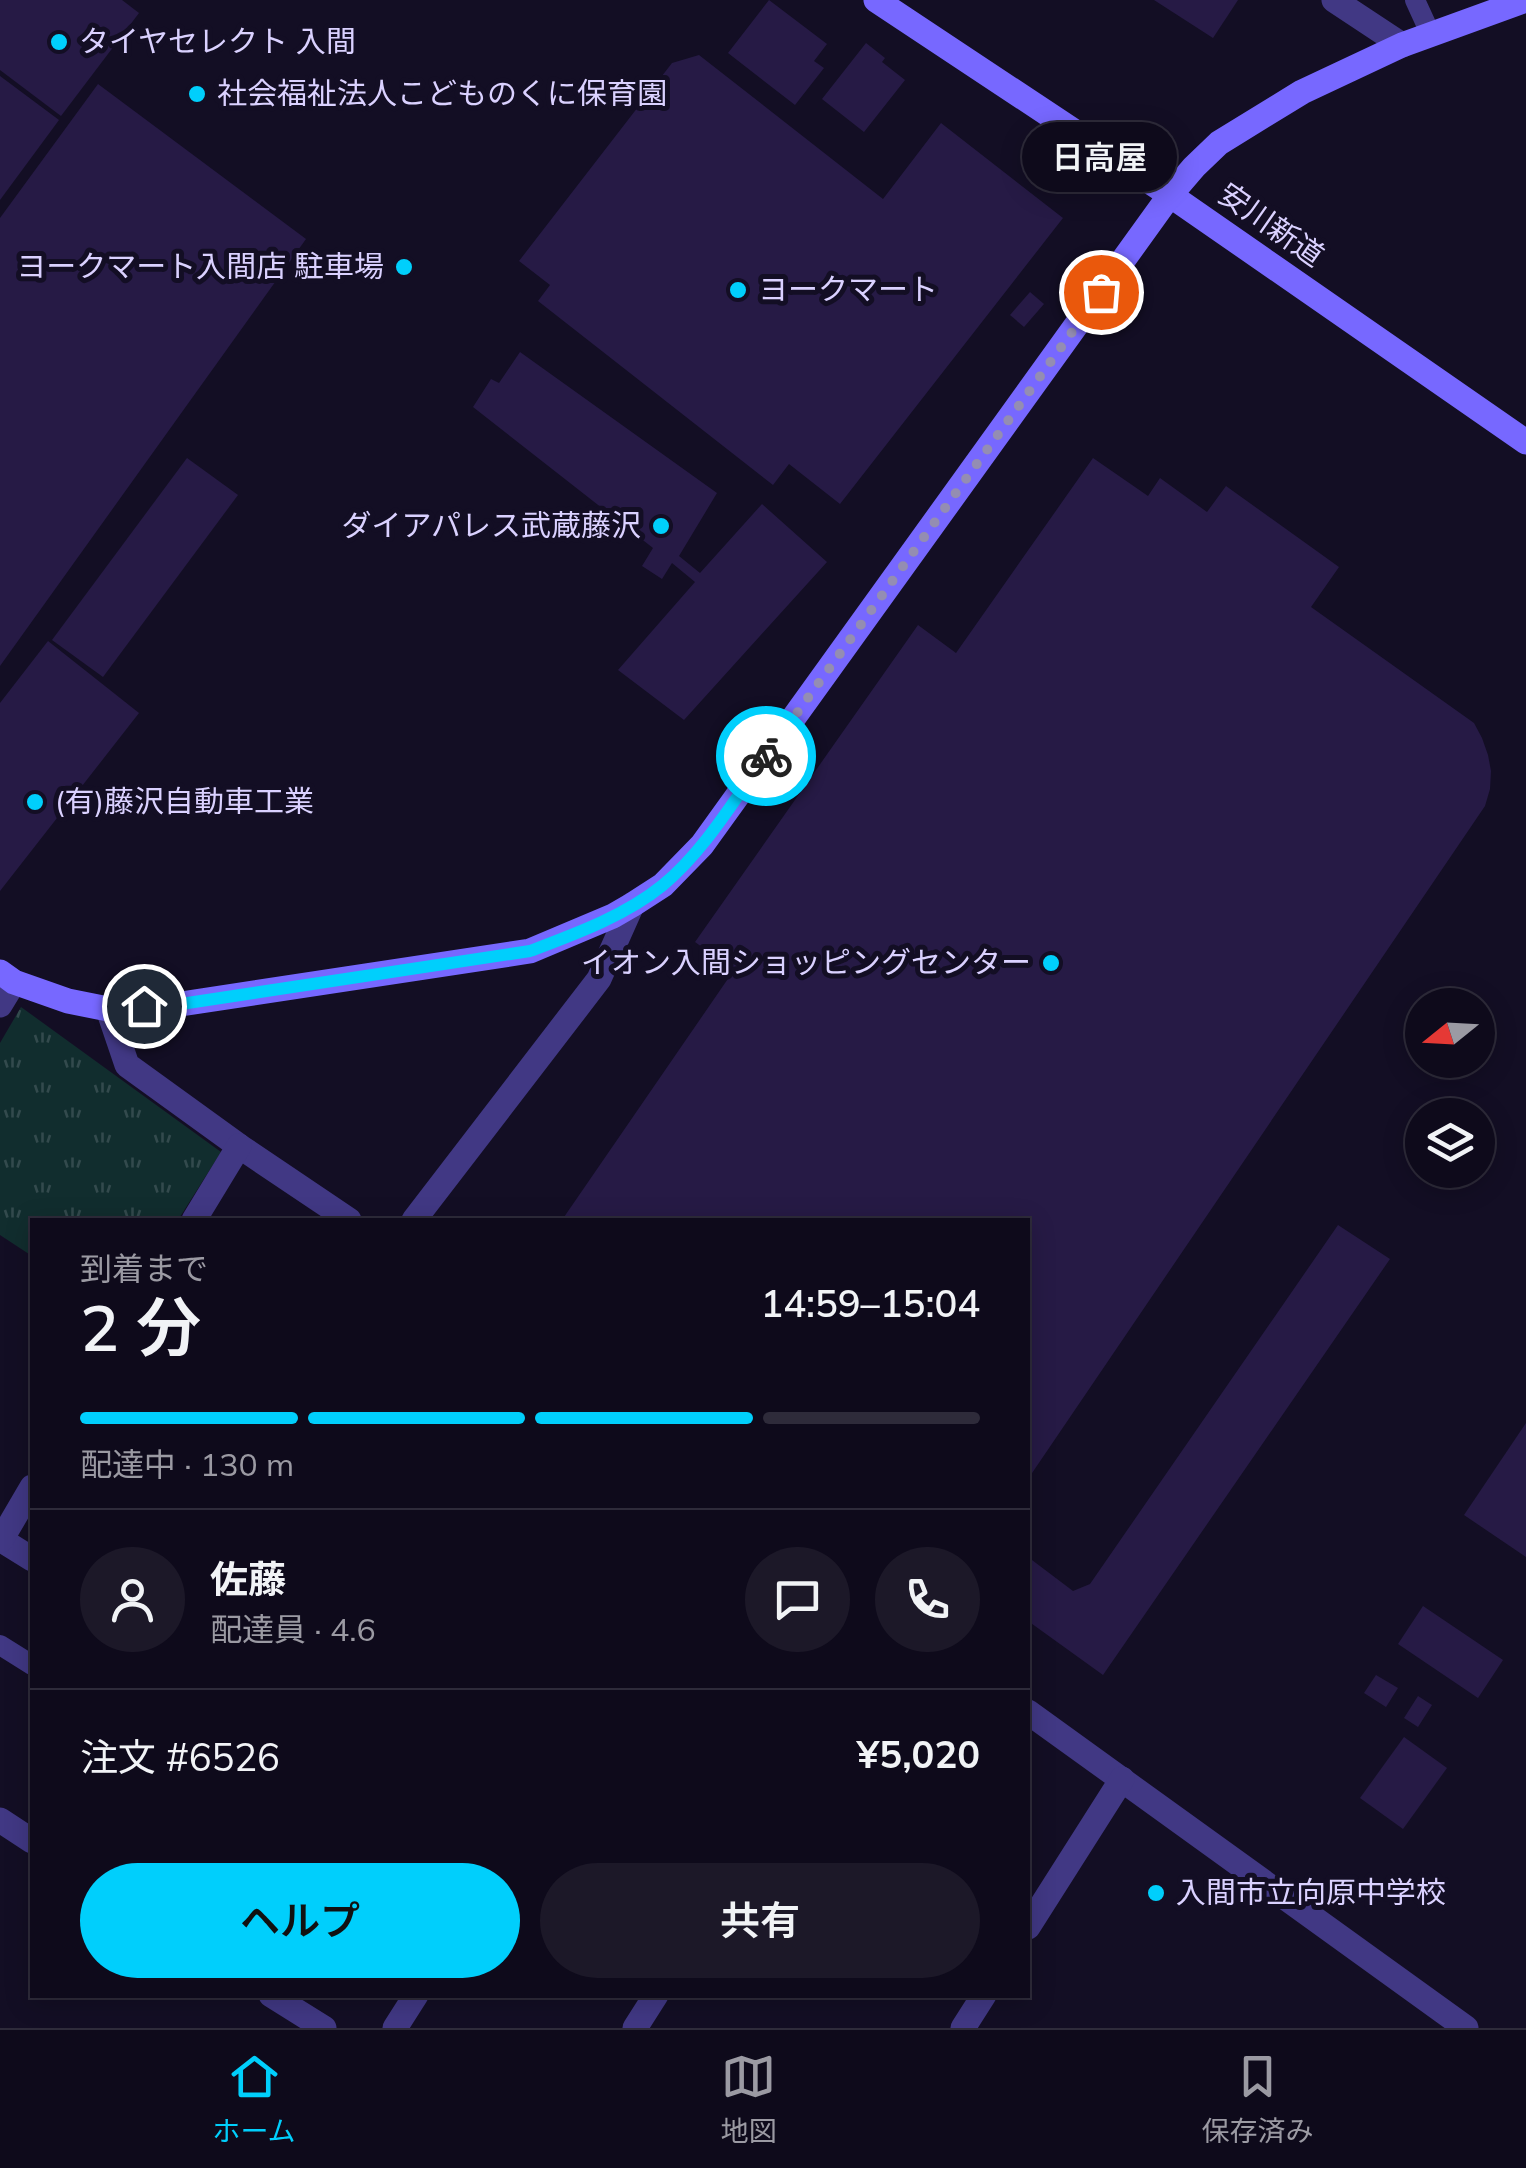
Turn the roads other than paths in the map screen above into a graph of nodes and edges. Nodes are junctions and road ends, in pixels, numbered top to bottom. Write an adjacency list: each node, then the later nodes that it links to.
1 (876, 0): 7 (street, 安川新道)
2 (1334, 0): 6 (street)
3 (1416, 0): 5 (lane)
4 (1526, 0): 5 (street)
5 (1431, 35): 6 (street)
6 (1402, 45): 7 (street)
7 (1170, 195): 8 (street, 安川新道); 9 (street)
8 (1526, 442)
9 (632, 905): 12 (street); 16 (street)
10 (7, 977): 11 (street); 12 (street)
11 (0, 1005)
12 (108, 1008): 13 (street)
13 (239, 1146): 14 (street); 15 (street)
14 (195, 1218)
15 (345, 1218)
16 (416, 1218)
17 (30, 1490): 18 (street)
18 (0, 1540): 19 (street)
19 (30, 1559)
20 (0, 1645): 21 (lane)
21 (30, 1664)
22 (1030, 1713): 23 (street)
23 (1122, 1779): 26 (street); 35 (street)
24 (0, 1820): 25 (street)
25 (30, 1840)
26 (1030, 1923)
27 (275, 1998): 31 (street)
28 (414, 1998): 32 (street)
29 (654, 1998): 33 (street)
30 (982, 1998): 34 (street)
31 (316, 2026)
32 (395, 2028)
33 (635, 2028)
34 (963, 2028)
35 (1466, 2028)

